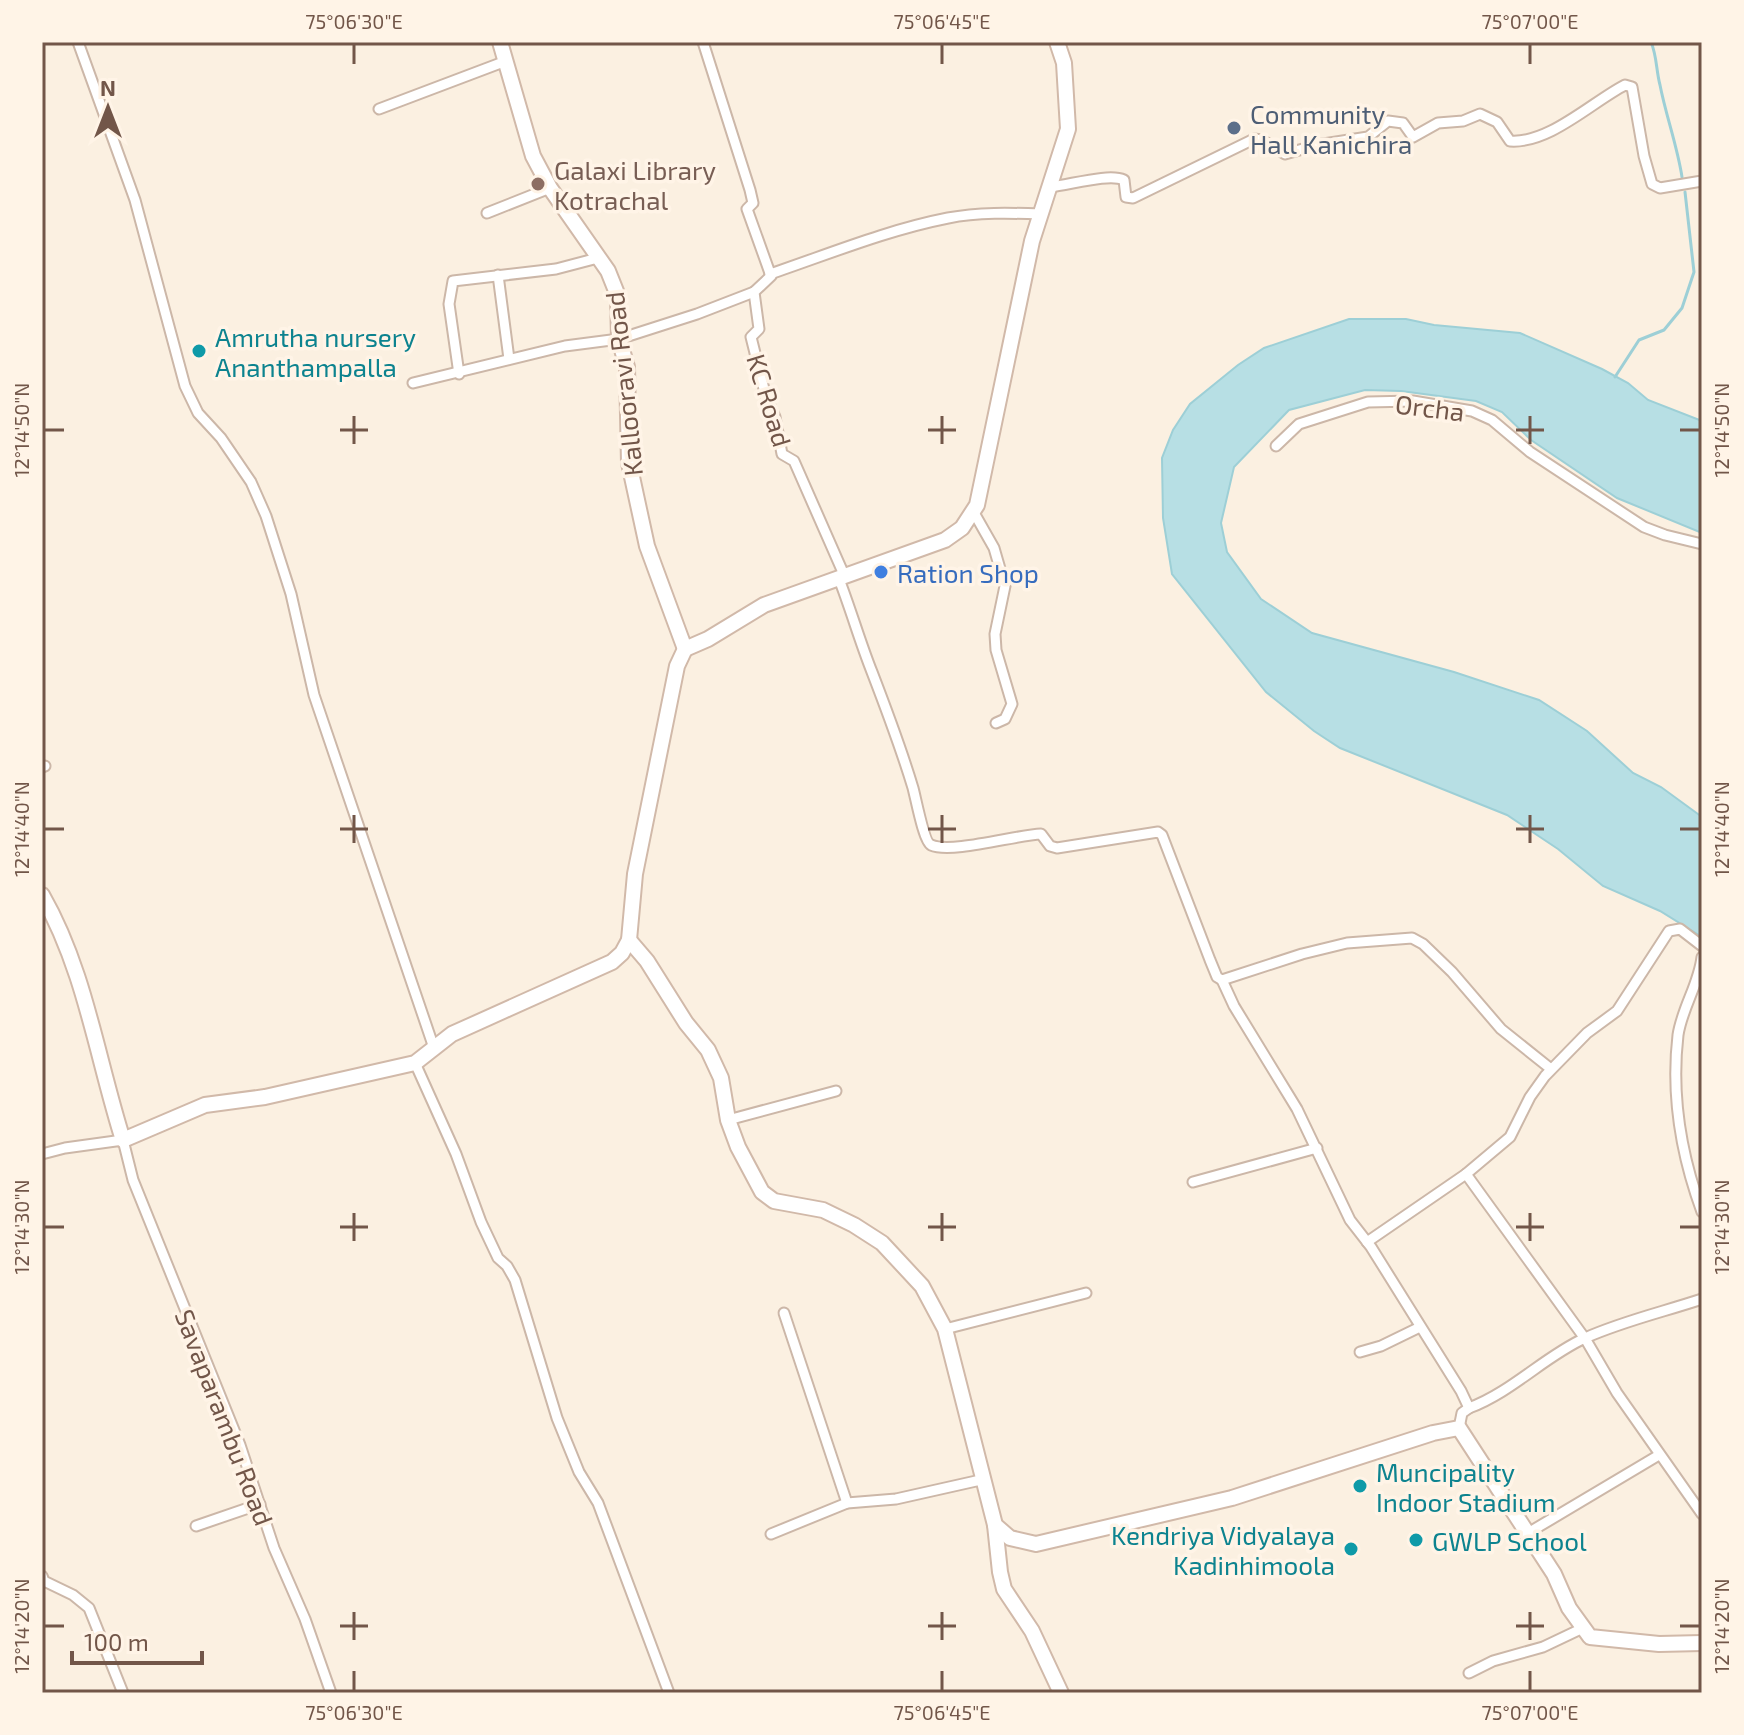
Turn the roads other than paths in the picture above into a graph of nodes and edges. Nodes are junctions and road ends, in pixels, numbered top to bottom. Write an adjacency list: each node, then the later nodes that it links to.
1 (78, 42): 31 (street)
2 (500, 42): 5 (main road, Kallooravi Road)
3 (703, 42): 13 (street)
4 (1057, 42): 8 (main road)
5 (506, 61): 6 (street); 9 (main road, Kallooravi Road)
6 (379, 109)
7 (1702, 181): 8 (street)
8 (1050, 187): 11 (main road)
9 (550, 188): 10 (street); 12 (main road, Kallooravi Road)
10 (487, 213)
11 (1041, 214): 13 (street); 21 (main road)
12 (598, 258): 14 (street); 16 (main road, Kallooravi Road)
13 (770, 274): 15 (street)
14 (498, 275): 17 (street); 18 (street)
15 (754, 292): 16 (street); 23 (street, KC Road)
16 (619, 339): 17 (street); 24 (main road, Kallooravi Road)
17 (509, 359): 18 (street)
18 (459, 374): 19 (street)
19 (413, 383)
20 (1276, 446): 22 (street, Orcha)
21 (973, 511): 23 (main road); 25 (street)
22 (1702, 544)
23 (842, 578): 24 (main road); 30 (street)
24 (685, 649): 27 (main road)
25 (996, 723)
26 (42, 895): 36 (main road)
27 (629, 940): 31 (main road); 35 (main road)
28 (1702, 946): 33 (street)
29 (1702, 957): 41 (street)
30 (1222, 980): 33 (street); 37 (street)
31 (434, 1048): 32 (main road)
32 (415, 1063): 36 (main road); 67 (street)
33 (1551, 1069): 39 (street)
34 (836, 1091): 35 (street)
35 (728, 1120): 47 (main road)
36 (123, 1140): 38 (street); 55 (street, Savaparambu Road)
37 (1317, 1148): 40 (street); 42 (street)
38 (42, 1154)
39 (1466, 1174): 42 (street); 48 (street)
40 (1193, 1182)
41 (1702, 1212)
42 (1367, 1242): 46 (street)
43 (1086, 1293): 47 (street)
44 (1702, 1299): 48 (street)
45 (784, 1313): 54 (street)
46 (1420, 1327): 49 (street); 50 (street)
47 (945, 1329): 53 (main road)
48 (1584, 1338): 50 (street); 52 (street)
49 (1360, 1352)
50 (1469, 1408): 51 (street)
51 (1459, 1428): 57 (main road); 59 (main road)
52 (1659, 1455): 56 (street); 59 (street)
53 (985, 1479): 54 (street); 57 (main road)
54 (847, 1503): 60 (street)
55 (260, 1504): 58 (street); 66 (street, Savaparambu Road)
56 (1702, 1514)
57 (995, 1525): 68 (main road)
58 (196, 1526)
59 (1528, 1533): 62 (main road)
60 (771, 1534)
61 (42, 1576): 65 (street)
62 (1583, 1628): 63 (main road); 64 (street)
63 (1702, 1643)
64 (1469, 1673)
65 (123, 1693)
66 (331, 1693)
67 (669, 1693)
68 (1061, 1693)

